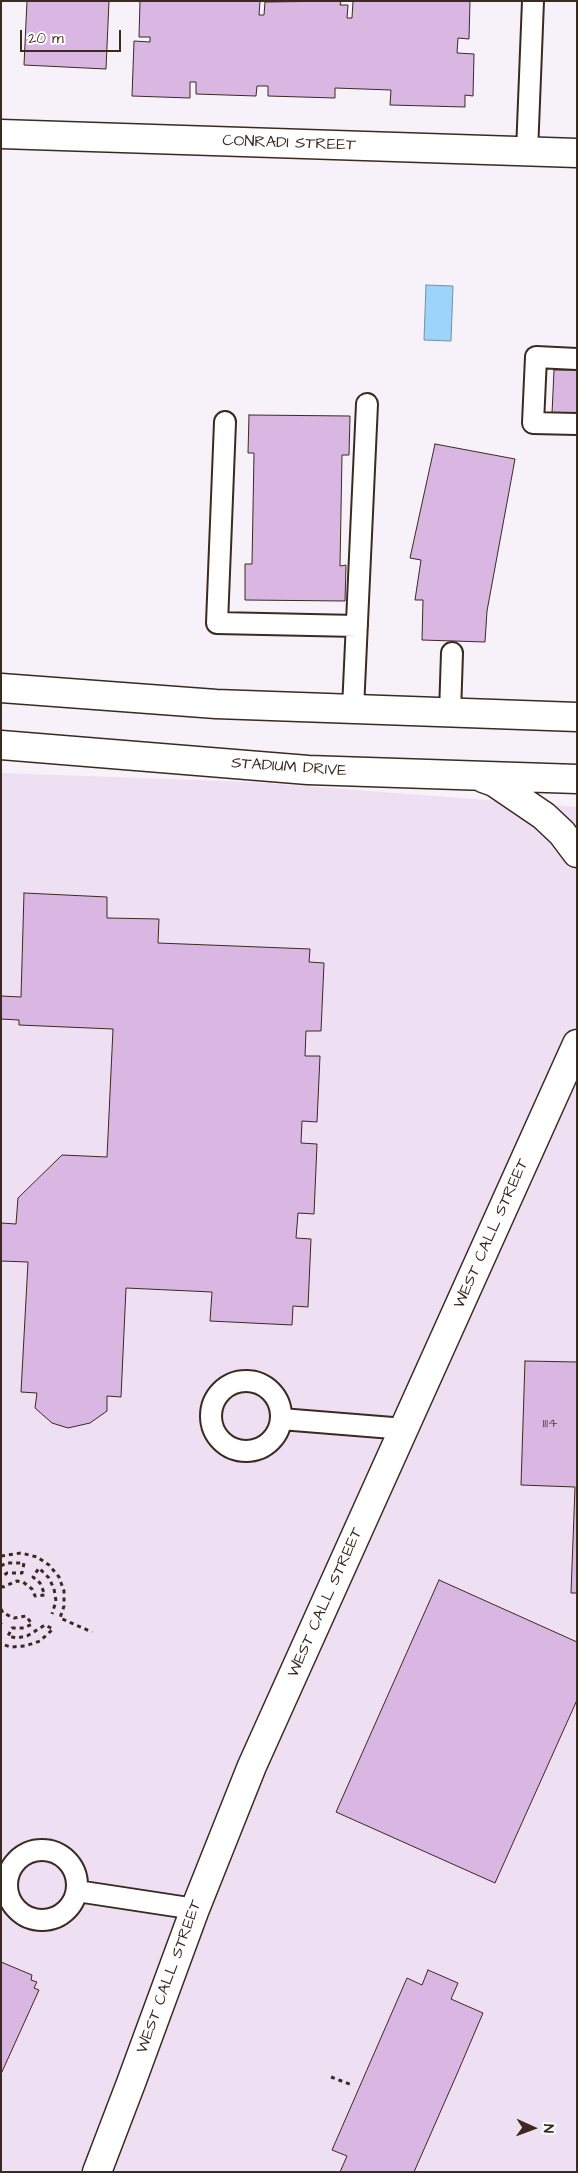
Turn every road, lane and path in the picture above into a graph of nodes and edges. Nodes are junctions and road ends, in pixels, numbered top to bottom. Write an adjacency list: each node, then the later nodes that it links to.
1 (533, 1): 3 (lane)
2 (1, 134): 3 (street, CONRADI STREET)
3 (527, 152): 4 (street, CONRADI STREET)
4 (577, 153)
5 (577, 359): 8 (lane)
6 (367, 404): 9 (lane)
7 (225, 422): 9 (lane)
8 (577, 424)
9 (357, 626): 12 (lane)
10 (452, 653): 13 (lane)
11 (1, 688): 12 (street)
12 (353, 709): 13 (street)
13 (450, 713): 14 (street)
14 (577, 716)
15 (1, 745): 16 (street, STADIUM DRIVE)
16 (474, 776): 17 (street, STADIUM DRIVE); 18 (street)
17 (577, 779)
18 (577, 853)
19 (577, 1044): 21 (street, WEST CALL STREET)
20 (281, 1419): 21 (lane)
21 (405, 1430): 31 (street, WEST CALL STREET)
22 (1, 1556): 28 (path)
23 (1, 1566): 24 (path)
24 (1, 1577)
25 (1, 1586): 27 (path)
26 (1, 1609): 29 (path)
27 (52, 1614)
28 (92, 1632)
29 (1, 1644)
30 (77, 1891): 31 (lane)
31 (195, 1909): 34 (street, WEST CALL STREET)
32 (331, 2077): 33 (path)
33 (352, 2085)
34 (97, 2172)

